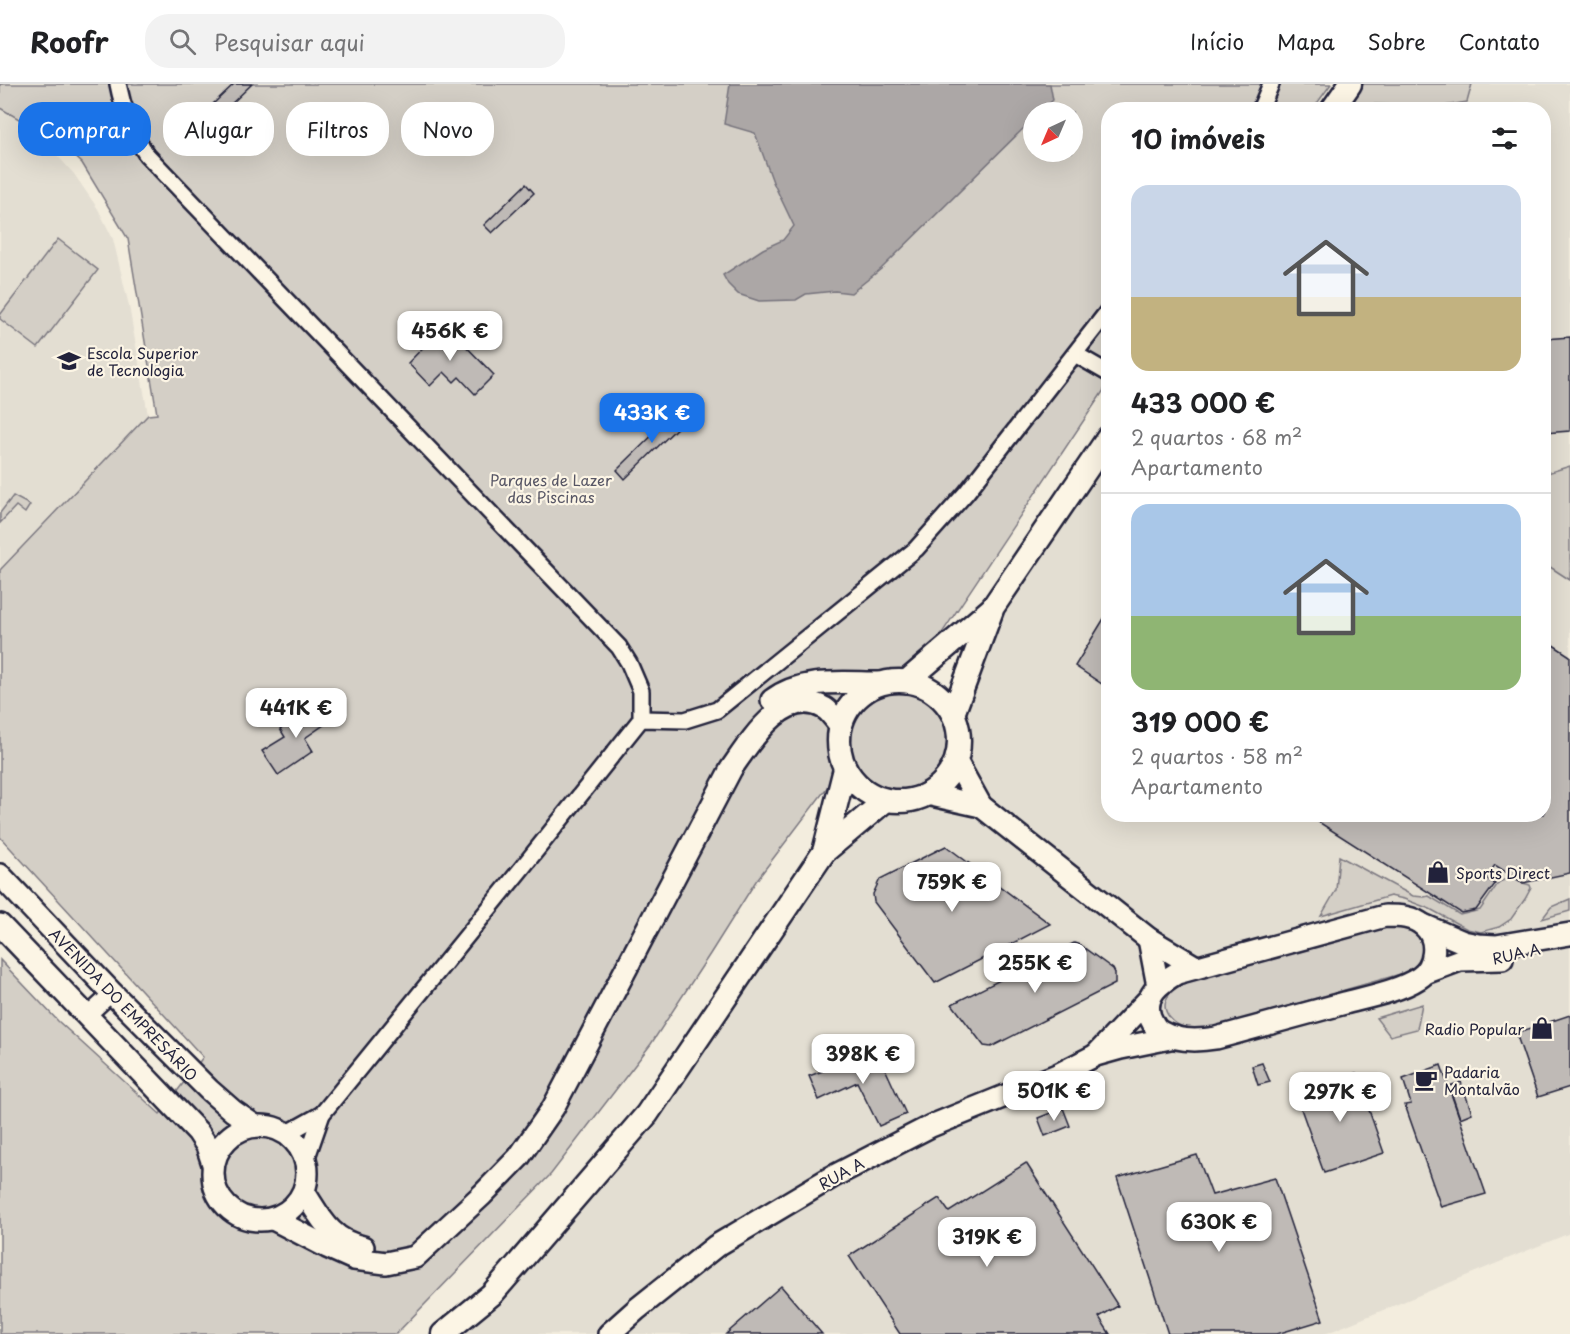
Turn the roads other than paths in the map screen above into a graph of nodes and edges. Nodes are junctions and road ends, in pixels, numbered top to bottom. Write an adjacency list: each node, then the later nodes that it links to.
1 (118, 84): 14 (street)
2 (1271, 84): 4 (street)
3 (1350, 84): 5 (main road)
4 (1263, 102)
5 (1338, 102)
6 (1101, 319): 7 (street)
7 (1075, 354): 8 (street); 14 (street)
8 (1101, 370)
9 (1101, 448): 10 (main road)
10 (993, 607): 11 (main road); 13 (main road)
11 (907, 681): 12 (main road); 13 (main road)
12 (879, 683): 15 (main road); 17 (street)
13 (953, 714): 16 (main road)
14 (641, 719): 35 (street)
15 (840, 725): 17 (street); 18 (main road)
16 (956, 761): 19 (main road); 21 (street)
17 (730, 769): 42 (street)
18 (845, 769): 20 (main road); 22 (main road)
19 (927, 795): 20 (main road); 21 (street)
20 (886, 800): 22 (main road)
21 (981, 806): 27 (street)
22 (824, 852): 43 (main road)
23 (0, 875): 31 (street, AVENIDA DO EMPRESÁRIO)
24 (0, 925): 32 (street)
25 (1424, 925): 26 (street, RUA A); 28 (street, RUA A); 29 (street)
26 (1570, 934): 29 (street, RUA A)
27 (1149, 939): 28 (street); 30 (street)
28 (1196, 967): 30 (street, RUA A)
29 (1425, 973): 33 (street, RUA A)
30 (1154, 992): 33 (street); 34 (street, RUA A)
31 (112, 993): 32 (street); 36 (street, AVENIDA DO EMPRESÁRIO)
32 (87, 1016): 39 (street)
33 (1175, 1037): 34 (street, RUA A)
34 (1096, 1054): 44 (street, RUA A)
35 (322, 1114): 37 (street); 38 (street)
36 (255, 1126): 37 (street); 39 (street)
37 (286, 1134): 38 (street)
38 (306, 1160): 40 (street)
39 (213, 1164): 41 (street)
40 (304, 1192): 41 (street); 42 (street)
41 (273, 1219): 42 (street)
42 (445, 1231)
43 (443, 1334)
44 (609, 1334)

